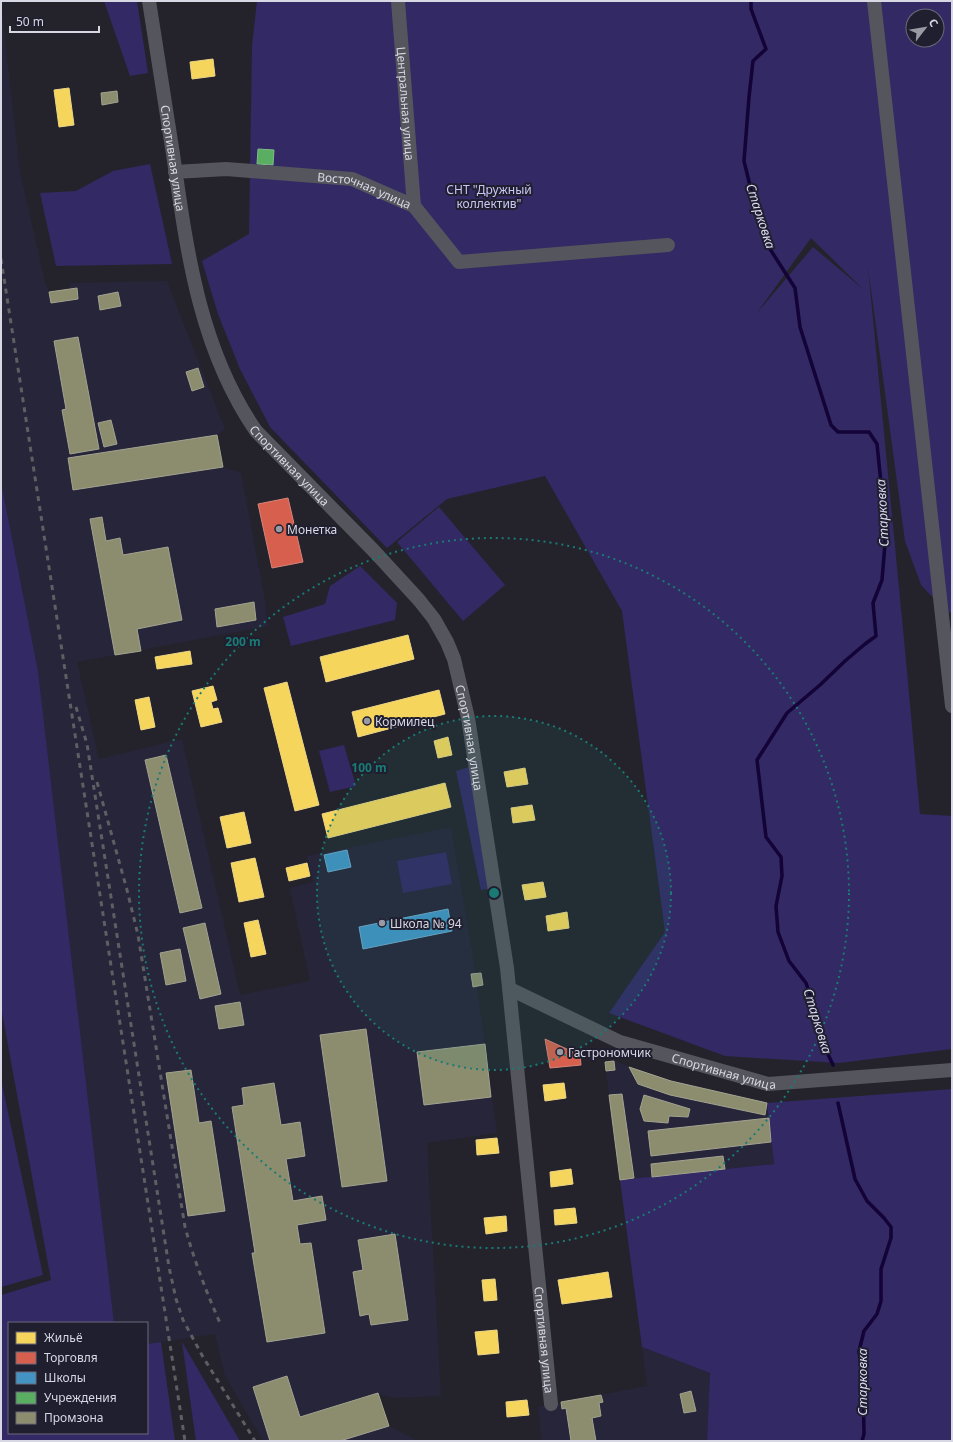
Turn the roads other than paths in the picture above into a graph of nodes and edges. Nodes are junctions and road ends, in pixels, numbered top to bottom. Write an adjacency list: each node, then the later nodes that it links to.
1 (149, 1): 4 (street, Спортивная улица)
2 (398, 1): 5 (street, Центральная улица)
3 (874, 1): 7 (street)
4 (175, 172): 5 (street, Восточная улица); 8 (street, Спортивная улица)
5 (414, 206): 6 (street, Восточная улица)
6 (668, 245)
7 (952, 706)
8 (510, 989): 9 (street, Спортивная улица); 10 (street, Спортивная улица)
9 (952, 1070)
10 (551, 1404)

